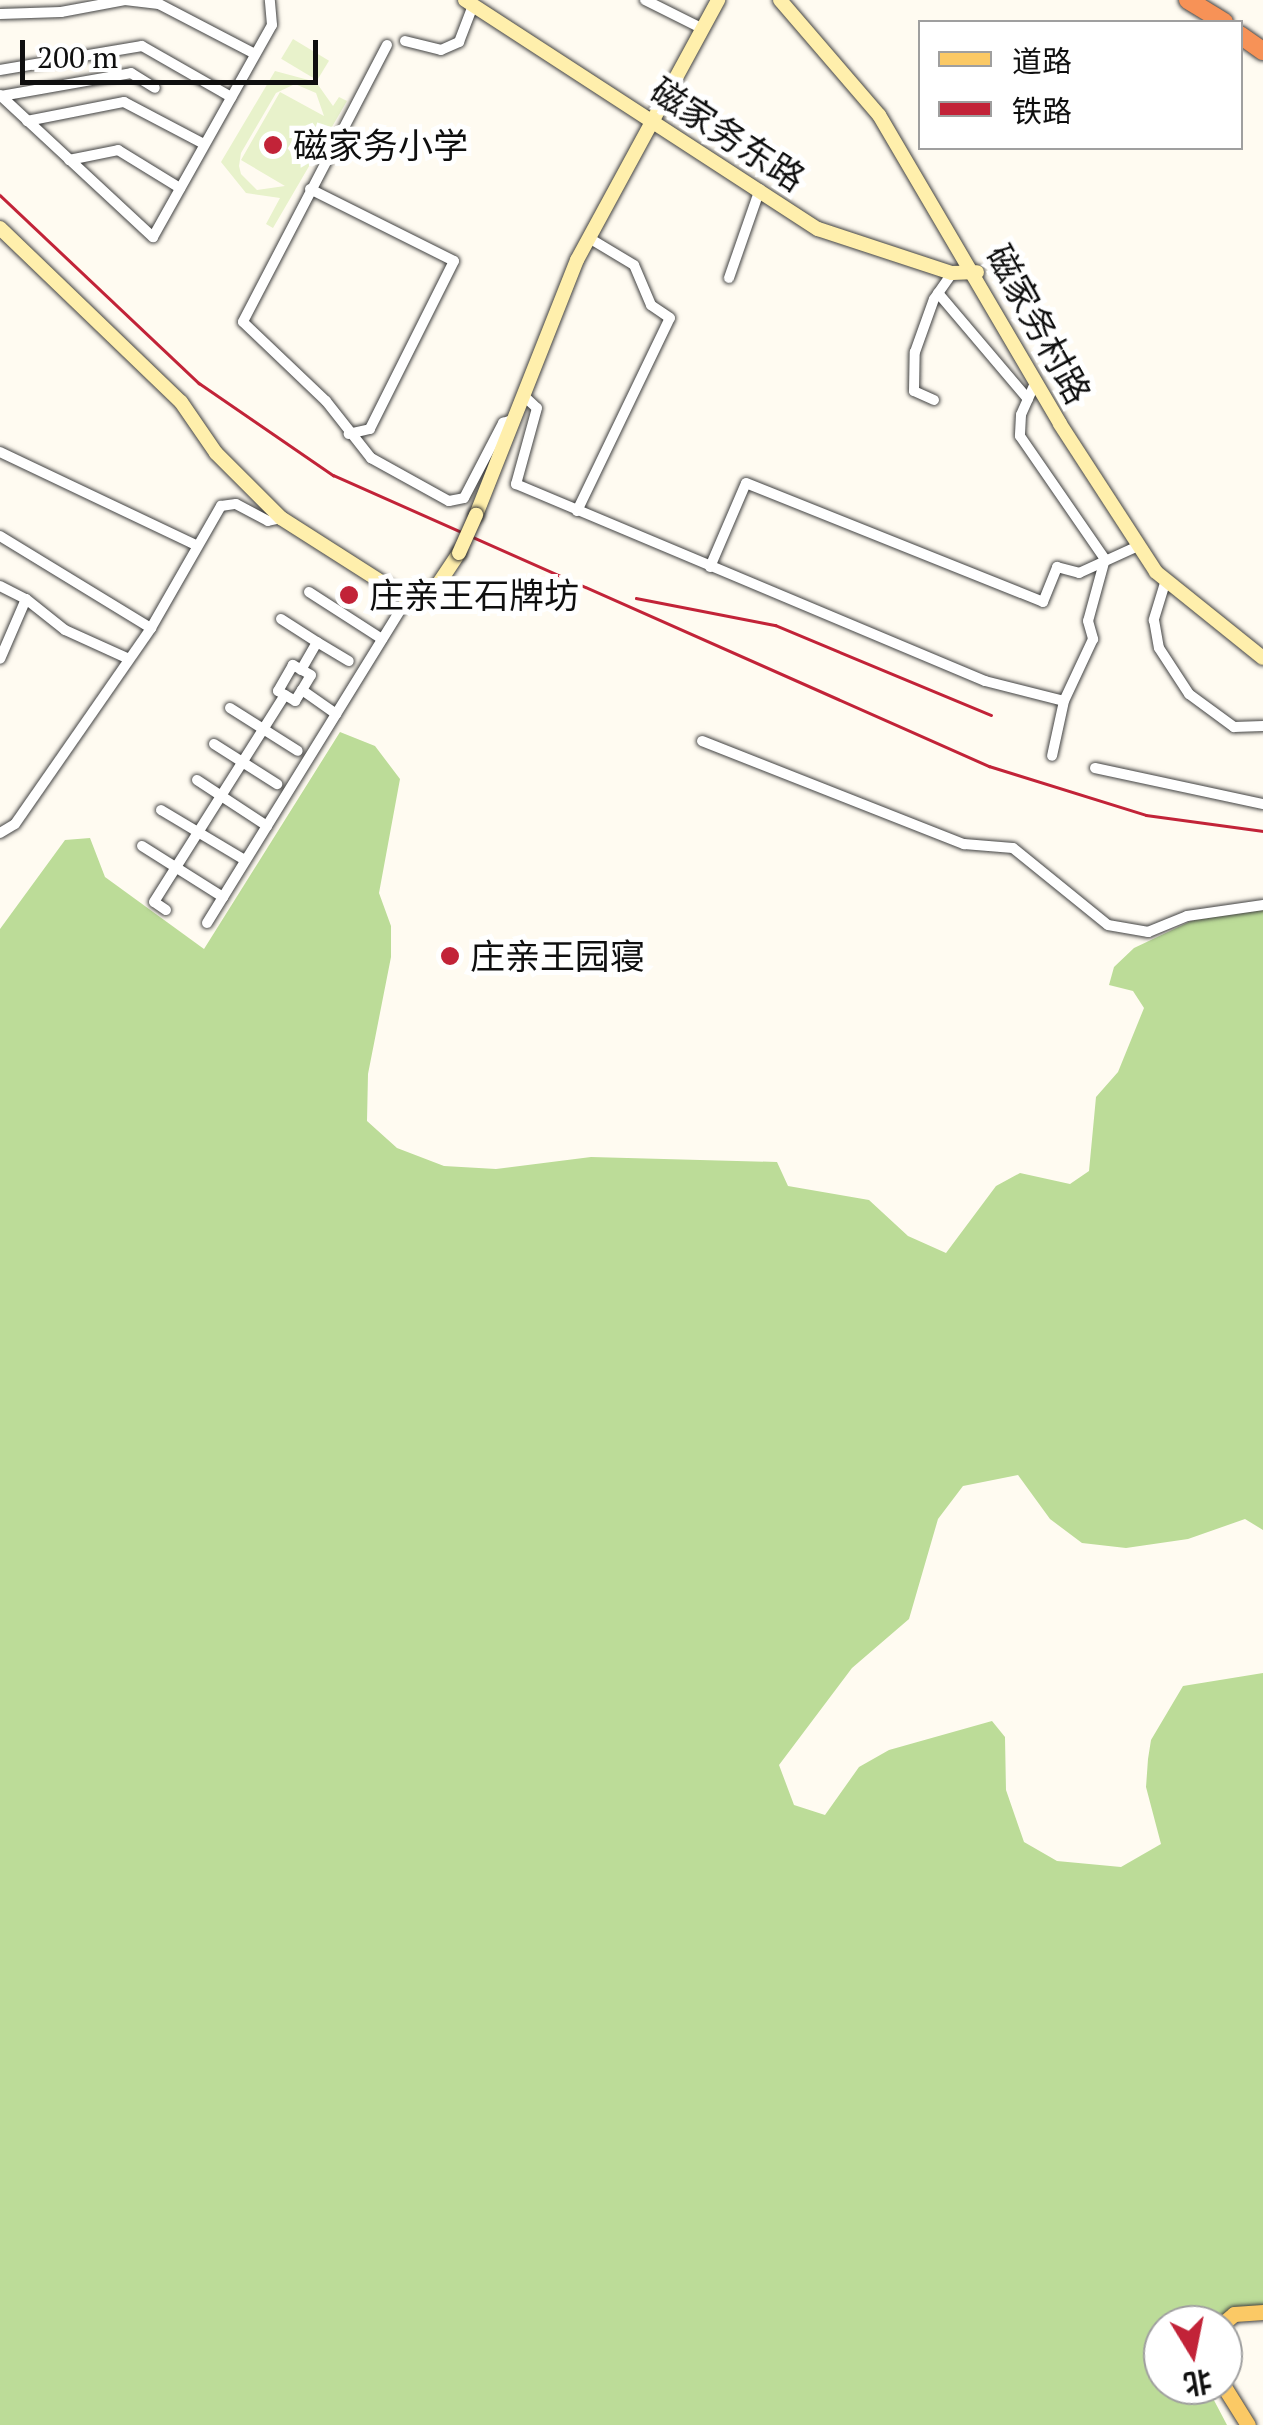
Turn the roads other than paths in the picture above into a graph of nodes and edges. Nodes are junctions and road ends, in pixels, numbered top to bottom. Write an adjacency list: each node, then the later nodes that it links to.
1 (270, 0): 13 (street)
2 (645, 0): 10 (street)
3 (718, 0): 10 (street)
4 (780, 0): 27 (street, 磁家务村路)
5 (1188, 0): 9 (highway)
6 (469, 3): 11 (street); 18 (street, 磁家务东路)
7 (24, 5): 8 (street); 13 (street)
8 (0, 14)
9 (1221, 20)
10 (703, 28): 18 (street)
11 (405, 41)
12 (387, 46): 24 (street)
13 (255, 54): 17 (street)
14 (0, 70): 17 (street)
15 (156, 88): 16 (street)
16 (0, 95): 19 (street)
17 (231, 97): 20 (street)
18 (654, 120): 23 (street, 磁家务东路); 26 (street)
19 (28, 121): 20 (street); 21 (street)
20 (204, 144): 22 (street)
21 (69, 160): 22 (street); 22 (street)
22 (180, 188)
23 (760, 189): 28 (street, 磁家务东路); 29 (street)
24 (310, 190): 36 (street); 36 (street)
25 (0, 228): 39 (street)
26 (589, 238): 32 (street); 38 (street)
27 (977, 272): 28 (street, 磁家务东路); 31 (street, 磁家务村路)
28 (952, 273): 30 (street)
29 (728, 278)
30 (938, 293): 33 (street); 34 (street)
31 (1036, 381): 33 (street); 42 (street, 磁家务村路)
32 (525, 397): 35 (street); 38 (street)
33 (1028, 399): 43 (street)
34 (934, 400)
35 (516, 418): 36 (street); 48 (street, bridge)
36 (349, 434)
37 (0, 452): 41 (street)
38 (577, 510): 44 (street)
39 (280, 518): 41 (street); 48 (street)
40 (0, 536): 51 (street)
41 (194, 544): 51 (street)
42 (1138, 546): 43 (street); 45 (street, 磁家务村路)
43 (1106, 559): 44 (street); 61 (street)
44 (710, 568): 61 (street)
45 (1165, 583): 55 (street, 磁家务村路); 64 (street)
46 (0, 586): 49 (street)
47 (309, 592): 52 (street)
48 (409, 596): 52 (street)
49 (26, 599): 54 (street); 56 (street)
50 (281, 619): 53 (street)
51 (151, 628): 56 (street)
52 (382, 639): 63 (street)
53 (318, 642): 57 (street); 58 (street)
54 (0, 658)
55 (1263, 658)
56 (129, 660): 79 (street)
57 (348, 661)
58 (301, 670): 59 (street); 60 (street)
59 (302, 690): 60 (street); 63 (street)
60 (285, 695): 65 (street)
61 (1064, 701): 69 (street)
62 (230, 708): 65 (street)
63 (336, 714): 77 (street)
64 (1263, 726)
65 (264, 729): 68 (street); 70 (street)
66 (702, 741): 84 (street)
67 (214, 744): 70 (street)
68 (298, 751)
69 (1052, 756)
70 (242, 762): 73 (street); 74 (street)
71 (1095, 768): 75 (street)
72 (197, 780): 74 (street)
73 (277, 784)
74 (221, 796): 77 (street); 78 (street)
75 (1263, 804)
76 (161, 810): 78 (street)
77 (266, 826): 81 (street)
78 (198, 832): 81 (street); 82 (street)
79 (0, 833)
80 (142, 846): 82 (street)
81 (245, 860): 83 (street)
82 (176, 867): 83 (street); 85 (street)
83 (223, 897): 86 (street)
84 (1263, 905)
85 (166, 910)
86 (207, 923)

